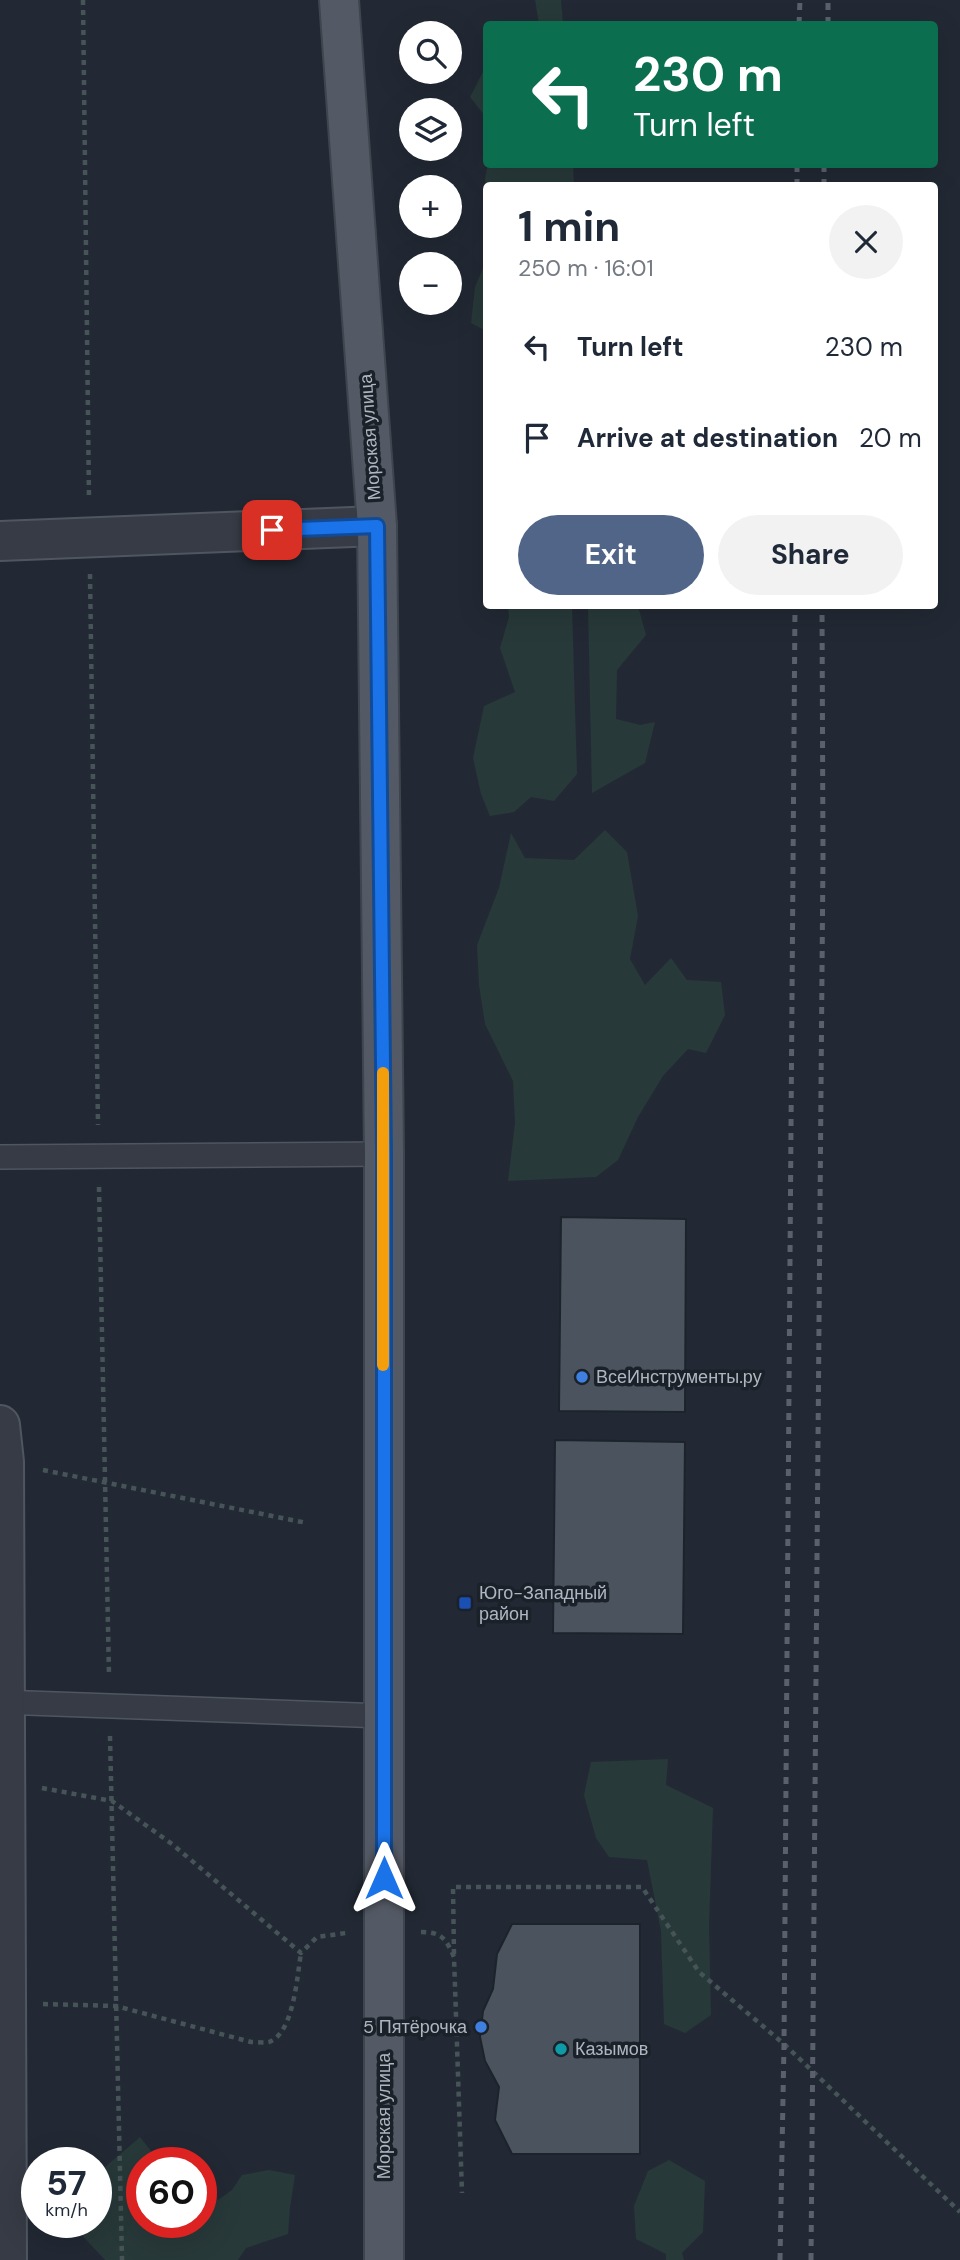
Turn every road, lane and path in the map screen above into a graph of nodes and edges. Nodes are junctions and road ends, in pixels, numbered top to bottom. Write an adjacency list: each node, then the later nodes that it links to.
1 (339, 0): 2 (main road, Морская улица)
2 (377, 526): 3 (street); 4 (main road, Морская улица)
3 (0, 541)
4 (384, 1154): 5 (lane); 10 (main road, Морская улица)
5 (0, 1157)
6 (0, 1425): 7 (street)
7 (4, 1462): 8 (path); 9 (street)
8 (307, 1523)
9 (3, 1702): 10 (lane); 11 (street)
10 (384, 1716): 12 (main road, Морская улица)
11 (5, 1782): 13 (path); 15 (street)
12 (384, 1931): 13 (path); 14 (path); 19 (main road, Морская улица)
13 (301, 1953): 15 (path)
14 (454, 1957): 16 (path); 17 (path)
15 (5, 2003): 18 (street)
16 (462, 2193)
17 (960, 2212)
18 (7, 2260)
19 (384, 2260)

